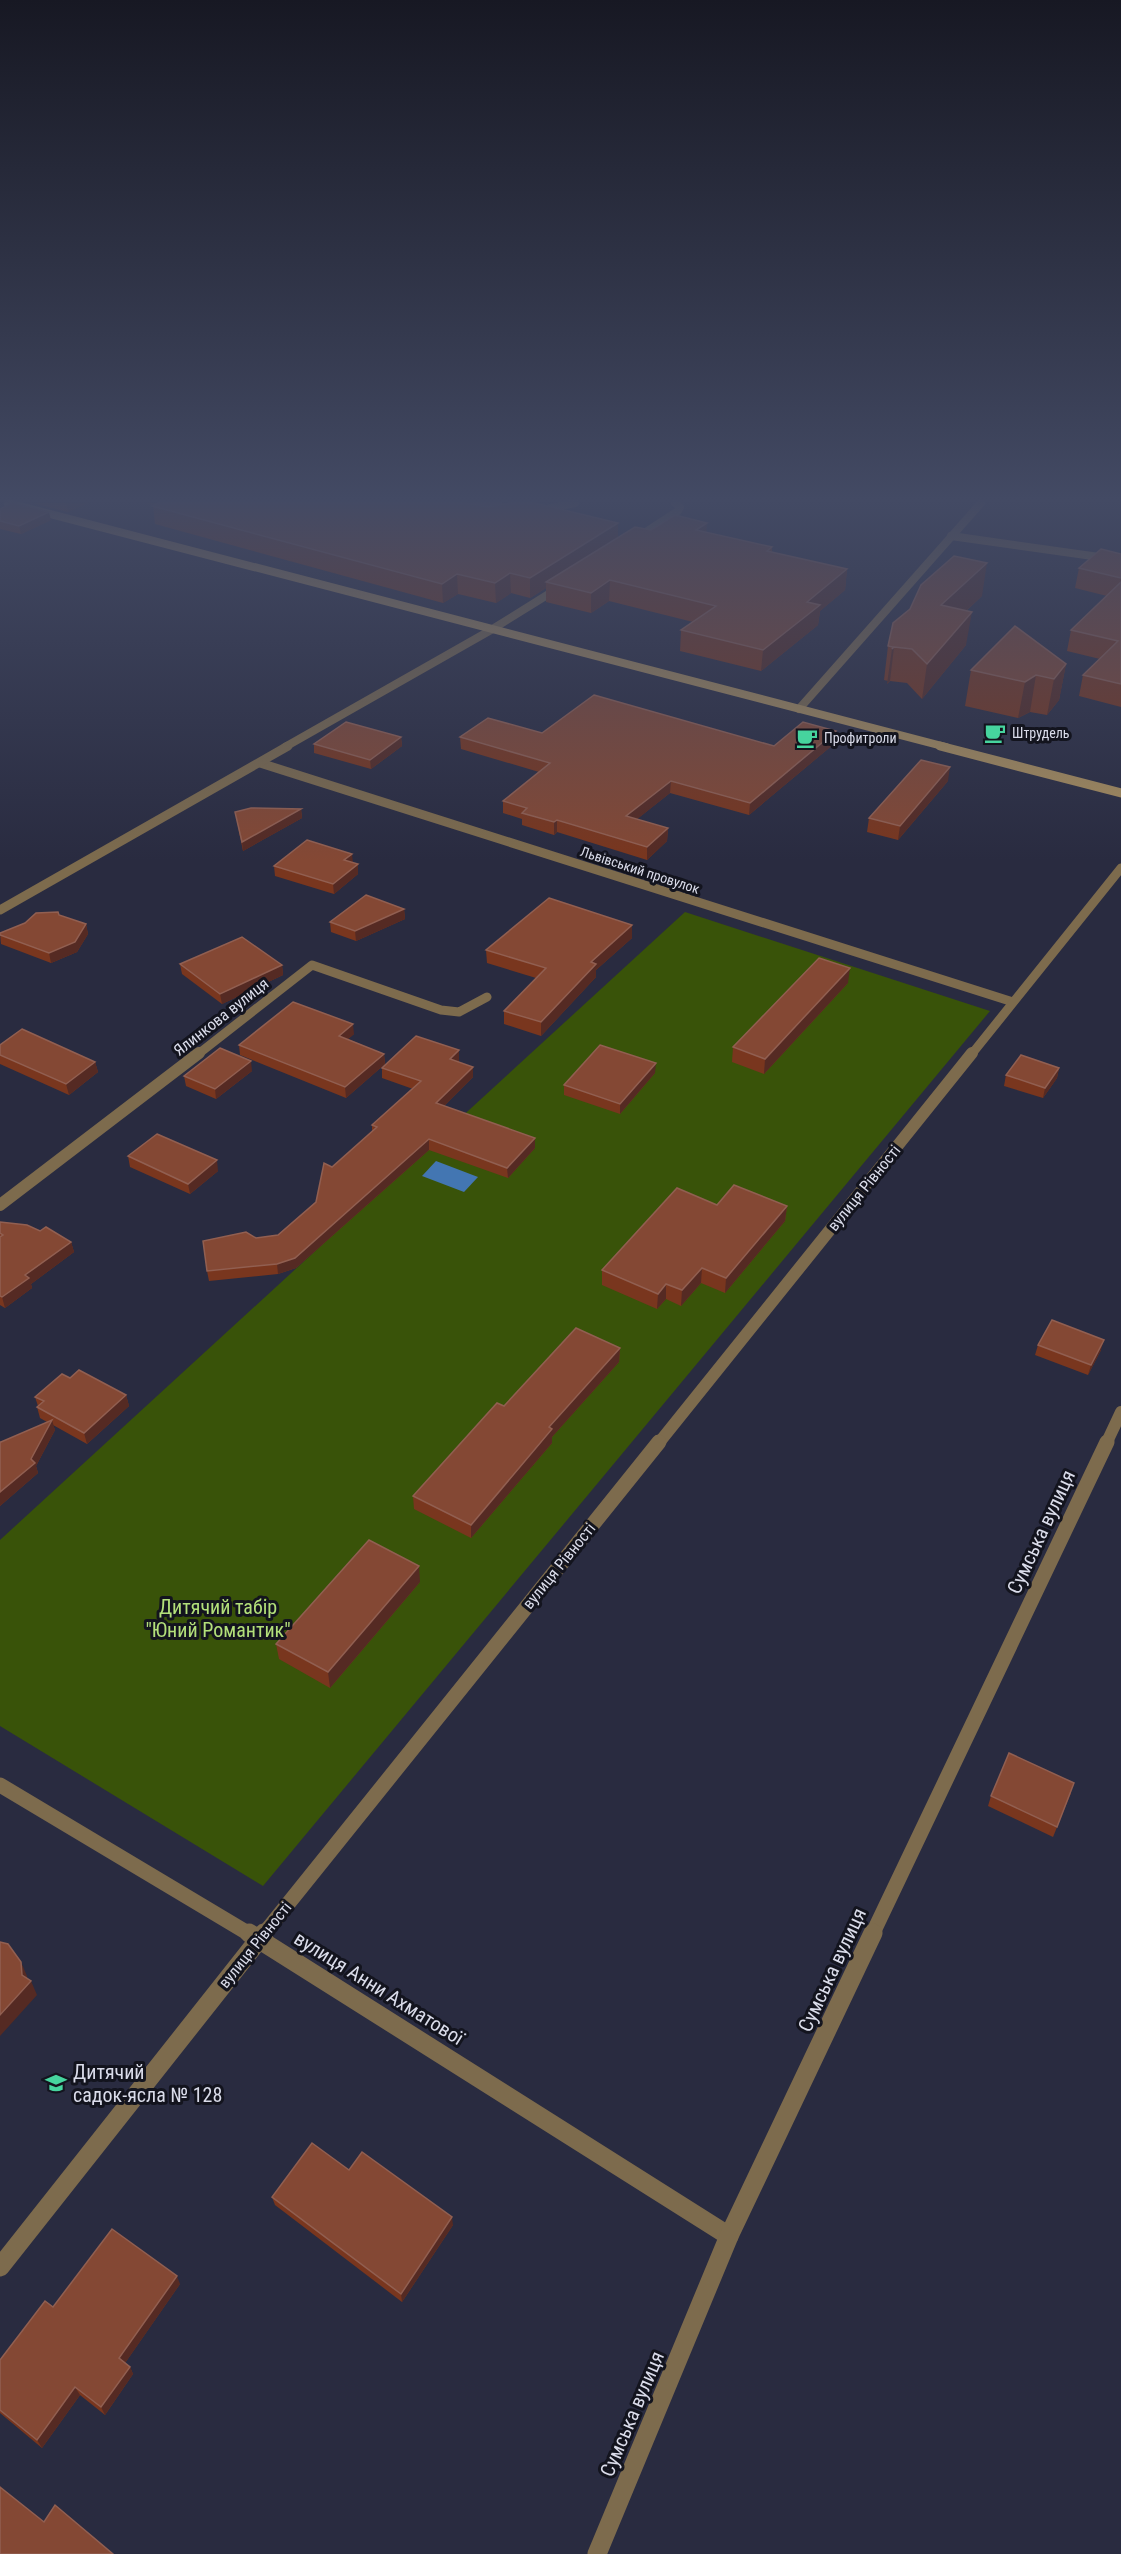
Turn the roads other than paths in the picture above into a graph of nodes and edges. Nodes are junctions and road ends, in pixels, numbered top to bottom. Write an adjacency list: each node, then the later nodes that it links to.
1 (461, 622): 4 (main road)
2 (504, 622): 4 (street)
3 (875, 622): 5 (street)
4 (491, 630): 5 (main road); 6 (street)
5 (799, 709): 7 (main road)
6 (260, 763): 9 (street); 11 (street, Львівський провулок)
7 (1121, 793)
8 (1121, 868): 11 (street, вулиця Рівності)
9 (0, 910)
10 (487, 997): 12 (street, Ялинкова вулиця)
11 (1013, 1002): 15 (street, вулиця Рівності)
12 (0, 1205)
13 (1121, 1412): 16 (street, Сумська вулиця)
14 (0, 1785): 15 (street, вулиця Анни Ахматової)
15 (260, 1939): 16 (street, вулиця Анни Ахматової); 17 (street, вулиця Рівності)
16 (729, 2236): 18 (street, Сумська вулиця)
17 (0, 2267)
18 (597, 2554)

